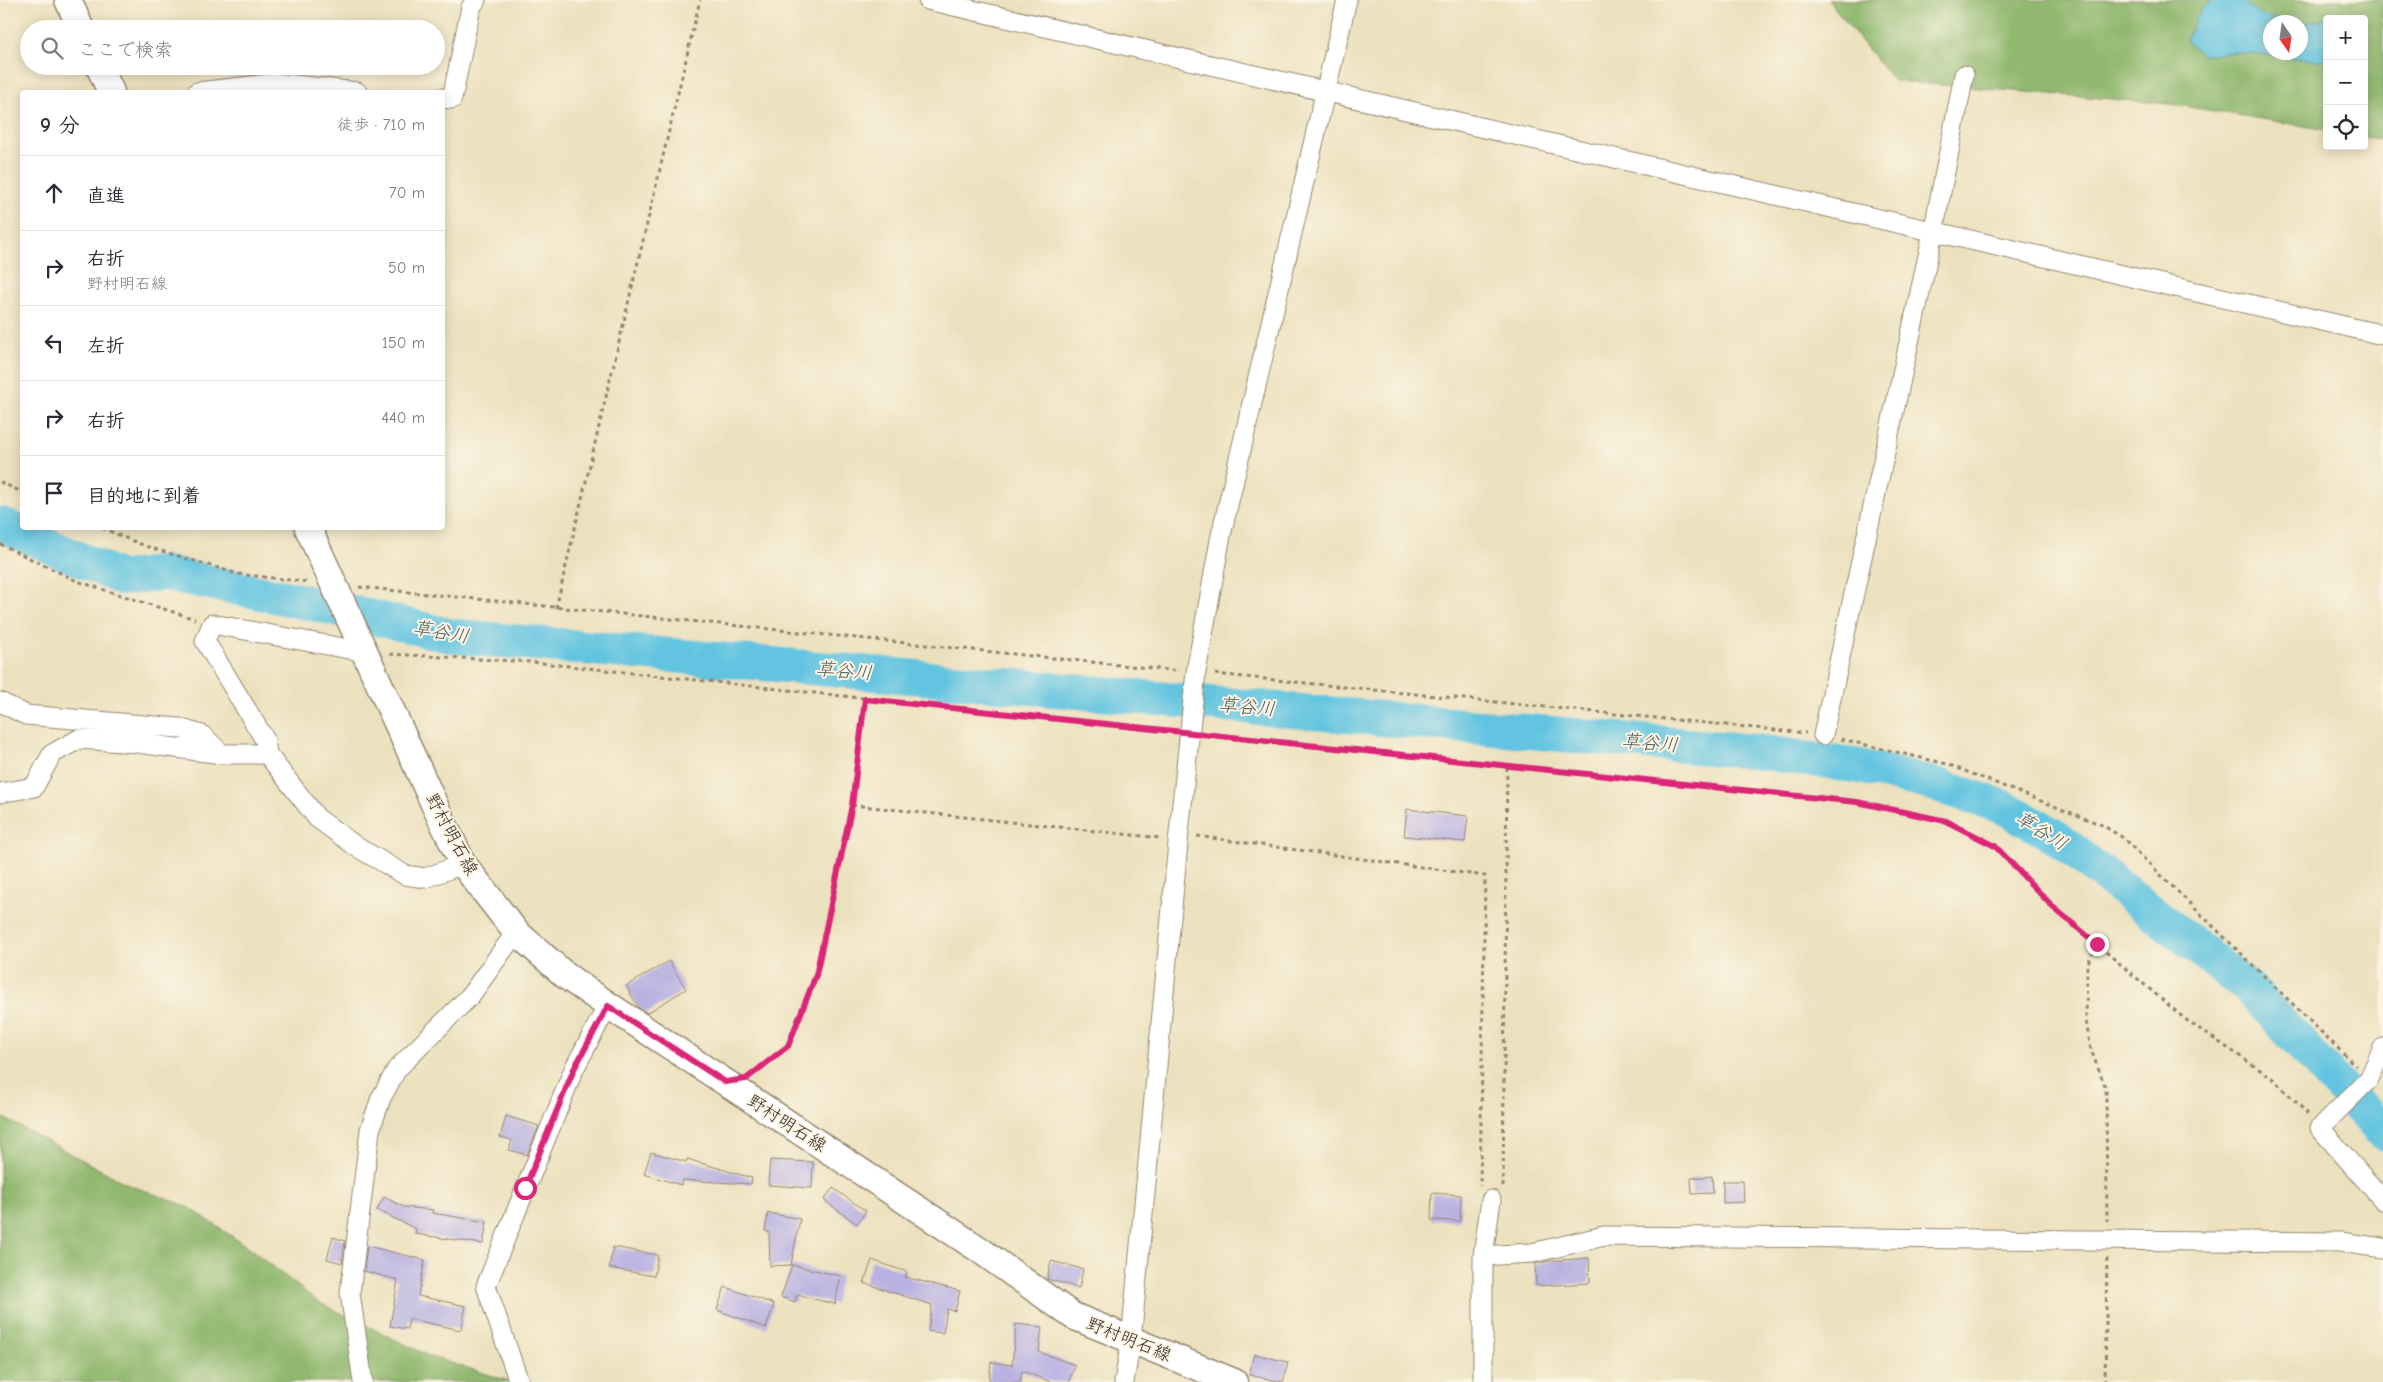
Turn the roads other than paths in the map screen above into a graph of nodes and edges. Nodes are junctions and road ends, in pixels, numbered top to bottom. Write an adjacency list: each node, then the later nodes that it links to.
1 (68, 0): 5 (main road)
2 (476, 0): 12 (street)
3 (928, 0): 11 (street)
4 (1347, 0): 11 (street)
5 (77, 20)
6 (104, 75): 8 (main road)
7 (1964, 75): 13 (street)
8 (111, 90)
9 (215, 90): 10 (street)
10 (340, 90)
11 (1324, 92): 13 (street); 30 (street)
12 (445, 98)
13 (1933, 233): 14 (street); 18 (street)
14 (2383, 336)
15 (309, 530): 16 (main road, 野村明石線)
16 (365, 652): 20 (street); 22 (main road, 野村明石線)
17 (0, 702): 19 (street)
18 (1823, 735)
19 (222, 754): 20 (street); 21 (street)
20 (267, 754): 22 (street)
21 (0, 793)
22 (463, 864): 23 (main road, 野村明石線)
23 (516, 932): 24 (main road, 野村明石線); 31 (street)
24 (608, 1006): 30 (main road, 野村明石線); 32 (street)
25 (2383, 1048): 27 (street)
26 (1491, 1200): 29 (street)
27 (2383, 1200)
28 (2383, 1248): 29 (street)
29 (1483, 1256): 35 (street)
30 (1131, 1341): 33 (street); 34 (main road, 野村明石線)
31 (363, 1382)
32 (519, 1382)
33 (1124, 1382)
34 (1234, 1382)
35 (1483, 1382)

